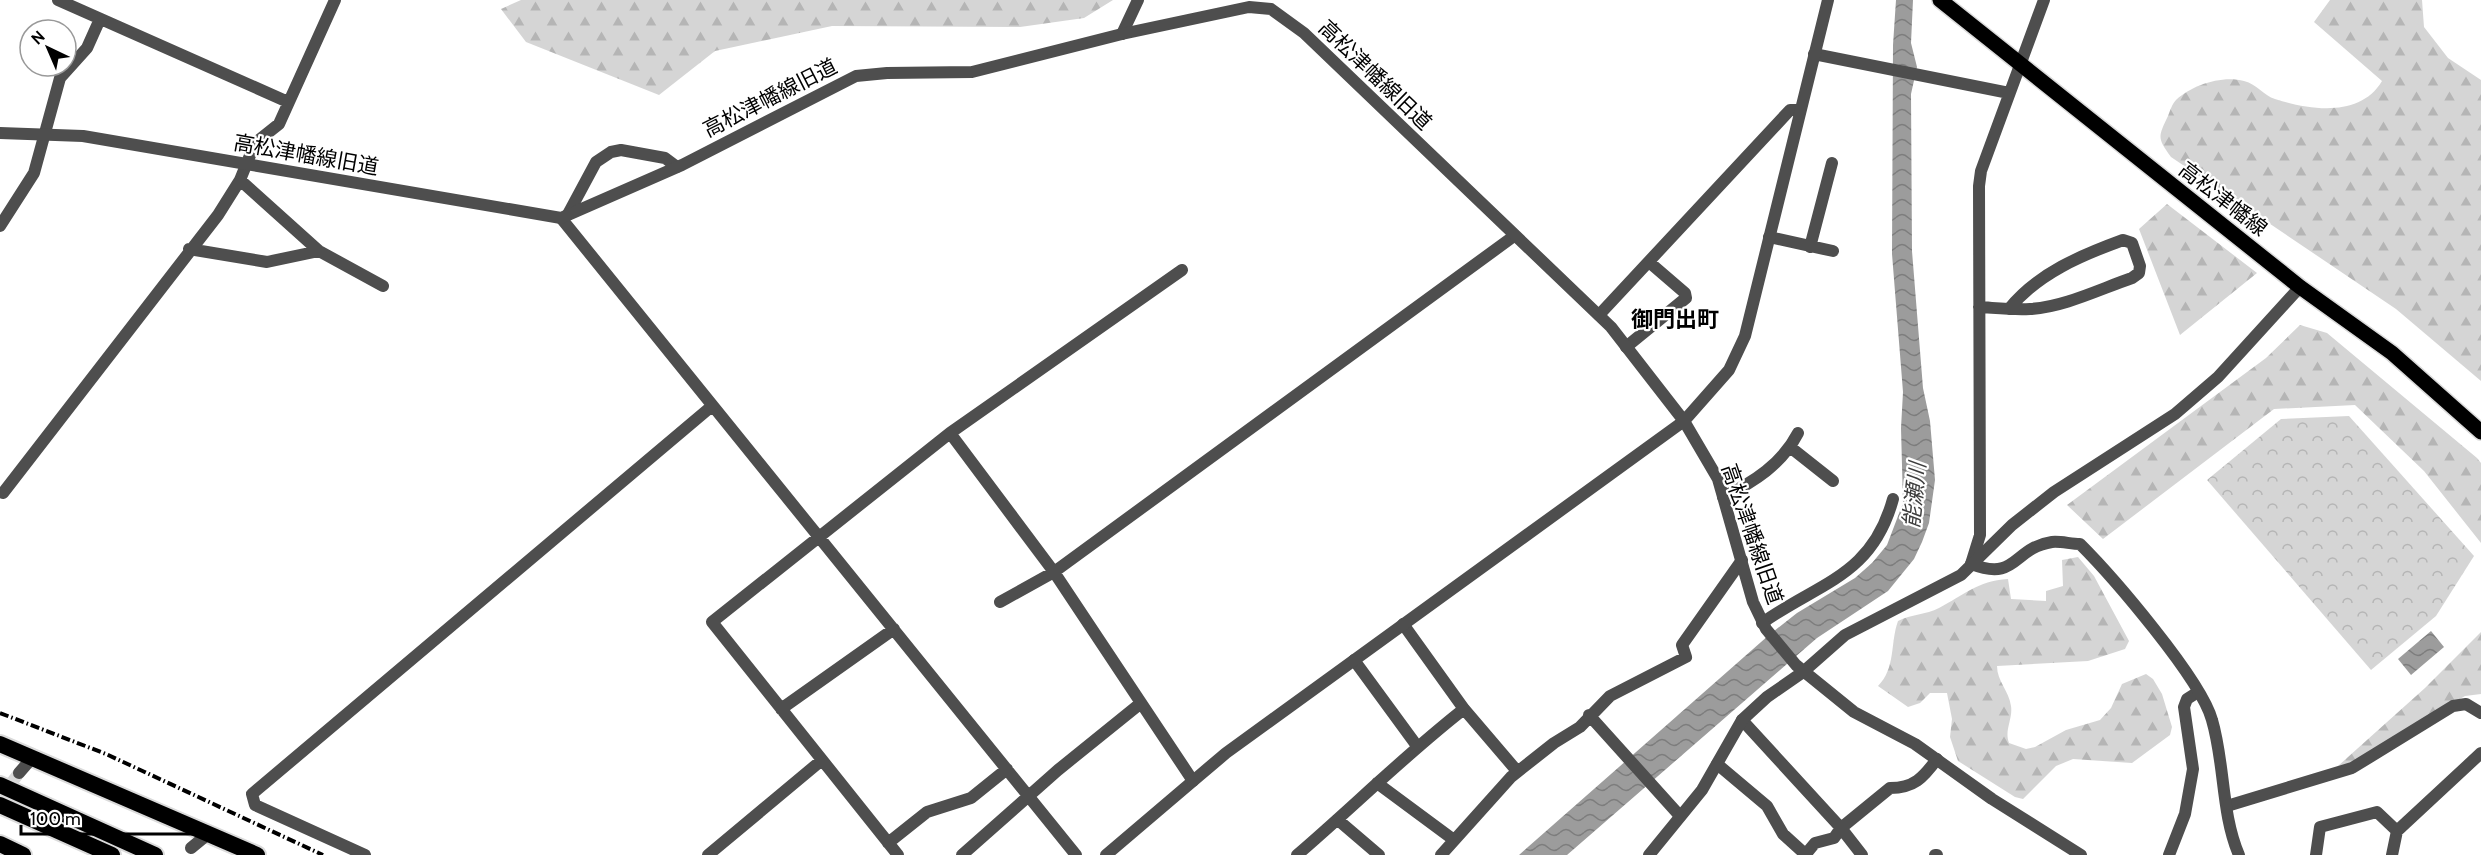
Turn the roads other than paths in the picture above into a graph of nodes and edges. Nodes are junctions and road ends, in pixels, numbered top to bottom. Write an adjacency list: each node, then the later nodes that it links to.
1 (58, 0): 8 (street)
2 (335, 0): 13 (street)
3 (1138, 0): 9 (street)
4 (1828, 0): 10 (street)
5 (1940, 0): 11 (main road, 高松津幡線)
6 (2044, 0): 11 (street)
7 (1271, 3): 9 (street, 高松津幡線旧道); 23 (street, 高松津幡線旧道)
8 (100, 19): 13 (street); 16 (street)
9 (1122, 34): 19 (street, 高松津幡線旧道)
10 (1814, 54): 12 (street); 14 (street)
11 (2021, 66): 12 (street); 32 (main road, 高松津幡線)
12 (2009, 93): 33 (street)
13 (288, 102): 18 (street)
14 (1800, 110): 24 (street); 29 (street)
15 (0, 133): 16 (street, 高松津幡線旧道)
16 (45, 136): 18 (street, 高松津幡線旧道); 22 (street)
17 (1832, 162): 25 (street)
18 (248, 165): 20 (street); 21 (street, 高松津幡線旧道)
19 (677, 167): 21 (street, 高松津幡線旧道); 21 (street)
20 (240, 180): 26 (street); 27 (street)
21 (564, 217): 37 (street)
22 (0, 226)
23 (1514, 236): 35 (street, 高松津幡線旧道); 50 (street)
24 (1769, 237): 25 (street); 38 (street)
25 (1810, 247): 28 (street)
26 (189, 249): 27 (street); 44 (street)
27 (319, 251): 31 (street)
28 (1833, 251)
29 (1649, 262): 35 (street); 36 (street)
30 (1182, 270): 40 (street)
31 (383, 286)
32 (2300, 287): 39 (main road, 高松津幡線); 49 (street)
33 (1979, 307): 34 (street); 49 (street)
34 (2009, 309): 34 (street)
35 (1599, 315): 36 (street, 高松津幡線旧道)
36 (1626, 346): 38 (street, 高松津幡線旧道)
37 (712, 406): 47 (street); 94 (street)
38 (1684, 421): 45 (street, 高松津幡線旧道); 52 (street)
39 (2481, 432)
40 (950, 433): 47 (street); 50 (street)
41 (1798, 433): 42 (street)
42 (1790, 447): 43 (street); 45 (street)
43 (1833, 481)
44 (1, 494)
45 (1723, 496): 48 (street, 高松津幡線旧道)
46 (1893, 499): 53 (street)
47 (820, 536): 54 (street); 59 (street)
48 (1742, 560): 53 (street, 高松津幡線旧道); 62 (street)
49 (1971, 564): 56 (street); 57 (street)
50 (1054, 572): 51 (street); 58 (street)
51 (1000, 602)
52 (1403, 624): 55 (street); 60 (street)
53 (1764, 626): 56 (street, 高松津幡線旧道)
54 (894, 629): 59 (street); 71 (street)
55 (1354, 660): 65 (street); 74 (street)
56 (1799, 668): 63 (street); 68 (street, 高松津幡線旧道)
57 (2198, 692): 79 (street); 106 (street)
58 (1141, 704): 74 (street); 77 (street)
59 (781, 709): 69 (street)
60 (1464, 709): 65 (street); 72 (street)
61 (2481, 713): 79 (street)
62 (1589, 715): 72 (street); 80 (street)
63 (1743, 720): 70 (street); 82 (street)
64 (0, 744): 67 (highway)
65 (1417, 746): 75 (street)
66 (2481, 753): 83 (street)
67 (32, 758): 73 (street); 84 (highway)
68 (1937, 759): 82 (street); 105 (street, 高松津幡線旧道)
69 (822, 760): 86 (street); 95 (street)
70 (1717, 764): 80 (street); 89 (street)
71 (1006, 769): 77 (street); 86 (street)
72 (1517, 771): 85 (street)
73 (19, 773)
74 (1192, 781): 99 (street)
75 (1377, 783): 81 (street); 85 (street)
76 (0, 785): 92 (highway)
77 (1029, 798): 97 (street); 98 (street)
78 (0, 805): 91 (highway)
79 (2227, 806): 107 (street)
80 (1680, 816): 103 (street)
81 (1338, 820): 100 (street); 101 (street)
82 (1841, 828): 89 (street); 104 (street)
83 (2397, 831): 108 (street); 109 (street)
84 (208, 834): 88 (street); 93 (highway)
85 (1454, 840): 102 (street)
86 (888, 843): 96 (street)
87 (0, 844): 90 (highway)
88 (191, 848)
89 (1805, 854)
90 (23, 855)
91 (112, 855)
92 (155, 855)
93 (257, 855)
94 (365, 855)
95 (708, 855)
96 (898, 855)
97 (962, 855)
98 (1076, 855)
99 (1106, 855)
100 (1296, 855)
101 (1379, 855)
102 (1441, 855)
103 (1649, 855)
104 (1862, 855)
105 (2081, 855)
106 (2169, 855)
107 (2239, 855)
108 (2316, 855)
109 (2392, 855)

